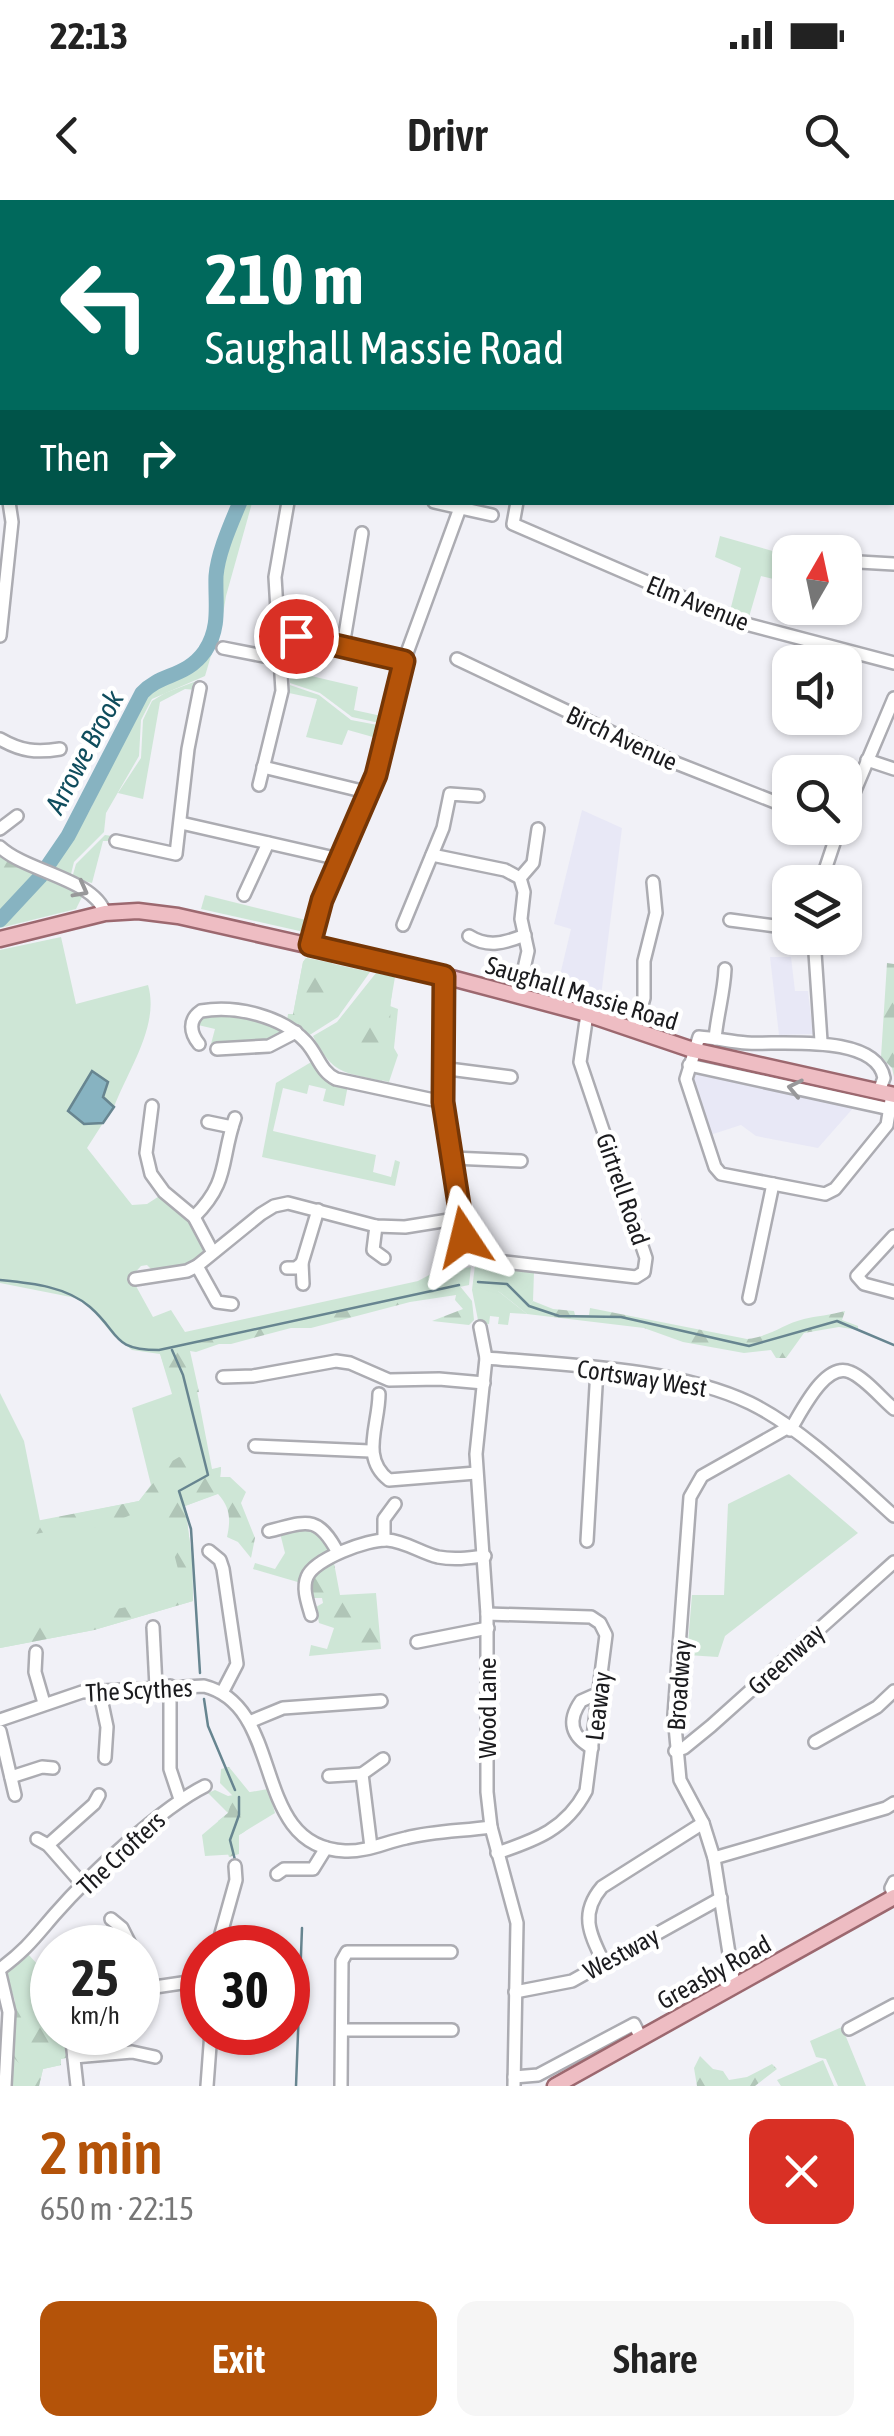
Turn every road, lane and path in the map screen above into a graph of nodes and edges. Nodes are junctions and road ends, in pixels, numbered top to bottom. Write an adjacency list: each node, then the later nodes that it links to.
1 (10, 505): 10 (street)
2 (287, 505): 11 (street)
3 (447, 505): 5 (street)
4 (516, 505): 17 (street, Elm Avenue)
5 (460, 508): 6 (street); 16 (street)
6 (492, 515)
7 (362, 533): 12 (street)
8 (862, 562): 9 (street)
9 (894, 564)
10 (0, 632)
11 (278, 634): 12 (street); 14 (street)
12 (344, 646): 16 (street)
13 (223, 648): 14 (street)
14 (279, 659): 23 (street)
15 (457, 660): 29 (street, Birch Avenue)
16 (404, 661): 27 (street)
17 (894, 663)
18 (200, 688): 31 (street)
19 (894, 698): 22 (street)
20 (0, 739): 21 (street)
21 (60, 749)
22 (867, 760): 24 (street); 25 (street)
23 (263, 766): 26 (street); 27 (street)
24 (894, 769)
25 (862, 772)
26 (259, 785)
27 (370, 792): 40 (street)
28 (478, 796): 38 (street)
29 (772, 801)
30 (17, 816): 33 (street)
31 (181, 823): 35 (street); 37 (street)
32 (538, 829): 41 (street)
33 (0, 830)
34 (116, 841): 37 (street)
35 (268, 843): 40 (street); 43 (street)
36 (0, 847): 44 (street, one-way to 44)
37 (176, 854): 39 (street)
38 (432, 855): 41 (street); 46 (street)
39 (192, 858)
40 (339, 859): 51 (street)
41 (520, 878): 48 (street)
42 (653, 882): 57 (street)
43 (244, 895)
44 (105, 913): 50 (main road, Saughall Massie Road); 51 (main road, Saughall Massie Road)
45 (730, 920): 47 (street)
46 (404, 925)
47 (772, 926)
48 (525, 934): 49 (street); 55 (street)
49 (469, 936)
50 (0, 939)
51 (310, 945): 54 (main road, Saughall Massie Road)
52 (815, 955): 60 (street)
53 (724, 969): 59 (street)
54 (444, 976): 55 (main road, Saughall Massie Road); 66 (street, Girtrell Road)
55 (518, 995): 56 (main road, Saughall Massie Road)
56 (586, 1014): 57 (main road, Saughall Massie Road); 79 (street, Girtrell Road)
57 (636, 1029): 64 (main road, Saughall Massie Road)
58 (296, 1032): 62 (street); 63 (street); 69 (street)
59 (715, 1039): 61 (street); 64 (street, Saughall Massie Road)
60 (821, 1042): 61 (street); 68 (street)
61 (778, 1043): 65 (street)
62 (199, 1044)
63 (217, 1049)
64 (691, 1057): 65 (main road, Saughall Massie Road); 68 (street, Saughall Massie Road, one-way to 64); 76 (street)
65 (773, 1067): 68 (main road, Saughall Massie Road)
66 (441, 1068): 67 (street); 69 (street, Girtrell Road)
67 (511, 1077)
68 (889, 1097): 76 (street)
69 (443, 1102): 74 (street, Girtrell Road)
70 (152, 1106): 73 (street)
71 (166, 1118): 73 (street)
72 (208, 1122): 78 (street)
73 (151, 1126): 78 (street)
74 (452, 1158): 75 (street); 79 (street, Girtrell Road)
75 (521, 1161)
76 (773, 1184): 90 (street)
77 (318, 1210): 80 (street); 82 (street); 84 (street)
78 (194, 1217): 82 (street)
79 (460, 1218): 80 (street)
80 (376, 1226): 83 (street)
81 (894, 1236): 89 (street)
82 (212, 1252): 85 (street)
83 (384, 1258)
84 (302, 1264): 86 (street); 88 (street)
85 (196, 1266): 87 (street); 91 (street)
86 (287, 1268)
87 (134, 1279)
88 (302, 1284)
89 (894, 1292)
90 (750, 1298)
91 (232, 1304)
92 (480, 1328): 93 (street, Wood Lane)
93 (486, 1358): 94 (street, Cortsway West); 96 (street, Wood Lane)
94 (597, 1370): 99 (street, Cortsway West); 107 (street)
95 (223, 1377): 96 (street)
96 (484, 1383): 102 (street, Wood Lane)
97 (379, 1394): 101 (street)
98 (894, 1409): 99 (street)
99 (788, 1429): 104 (street, Cortsway West); 131 (street, Broadway)
100 (255, 1446): 101 (street)
101 (370, 1452): 102 (street)
102 (476, 1473): 110 (street, Wood Lane)
103 (394, 1504): 106 (street)
104 (894, 1516)
105 (270, 1531): 109 (street)
106 (384, 1540): 109 (street); 110 (street)
107 (587, 1541)
108 (209, 1551): 120 (street)
109 (337, 1551): 112 (street)
110 (484, 1556): 113 (street, Wood Lane)
111 (894, 1562): 131 (street, Greenway)
112 (311, 1615)
113 (488, 1621): 115 (street); 122 (street, Leaway); 143 (street, Wood Lane)
114 (153, 1628): 117 (street)
115 (416, 1642)
116 (36, 1652): 124 (street)
117 (156, 1686): 118 (street, The Scythes); 119 (street, The Scythes)
118 (170, 1686): 120 (street, The Scythes); 139 (street)
119 (99, 1689): 124 (street, The Scythes); 129 (street)
120 (223, 1691): 126 (street)
121 (894, 1691): 128 (street)
122 (599, 1693): 130 (street, Leaway); 130 (street)
123 (381, 1700): 126 (street)
124 (44, 1703): 125 (street, The Scythes)
125 (0, 1720)
126 (249, 1722): 144 (street)
127 (0, 1731): 136 (street)
128 (815, 1742)
129 (91, 1744)
130 (592, 1748): 146 (street, Leaway)
131 (675, 1751): 142 (street, Broadway)
132 (384, 1760): 134 (street)
133 (53, 1768): 136 (street)
134 (362, 1774): 135 (street); 145 (street)
135 (328, 1776)
136 (10, 1778): 138 (street)
137 (205, 1786): 139 (street, The Crofters)
138 (14, 1795)
139 (180, 1799): 151 (street, The Crofters)
140 (98, 1803): 151 (street)
141 (894, 1803): 147 (street)
142 (703, 1824): 147 (street, Broadway); 158 (street)
143 (491, 1827): 145 (street); 146 (street, Wood Lane)
144 (326, 1848): 145 (street); 149 (street)
145 (371, 1848)
146 (497, 1853): 161 (street, Wood Lane)
147 (714, 1858): 152 (street, Broadway)
148 (235, 1866): 156 (street)
149 (277, 1874)
150 (894, 1882): 153 (street, Greasby Road)
151 (84, 1886): 159 (street, The Crofters)
152 (721, 1898): 158 (street, Westway); 160 (street, Broadway)
153 (893, 1900): 160 (main road, Greasby Road)
154 (112, 1919): 155 (street)
155 (119, 1925)
156 (223, 1925)
157 (451, 1952): 164 (street)
158 (604, 1963): 161 (street, Westway)
159 (0, 1972): 170 (street)
160 (734, 1986): 166 (main road, Greasby Road)
161 (515, 1992): 171 (street, Wood Lane)
162 (894, 2005): 163 (street)
163 (849, 2028)
164 (342, 2030): 165 (street); 175 (street)
165 (452, 2030)
166 (641, 2038): 171 (street); 176 (main road, Greasby Road)
167 (209, 2055): 174 (street)
168 (74, 2057): 169 (street); 173 (street)
169 (155, 2057)
170 (3, 2071): 172 (street)
171 (514, 2082)
172 (5, 2086)
173 (77, 2086)
174 (207, 2086)
175 (341, 2086)
176 (555, 2086)

